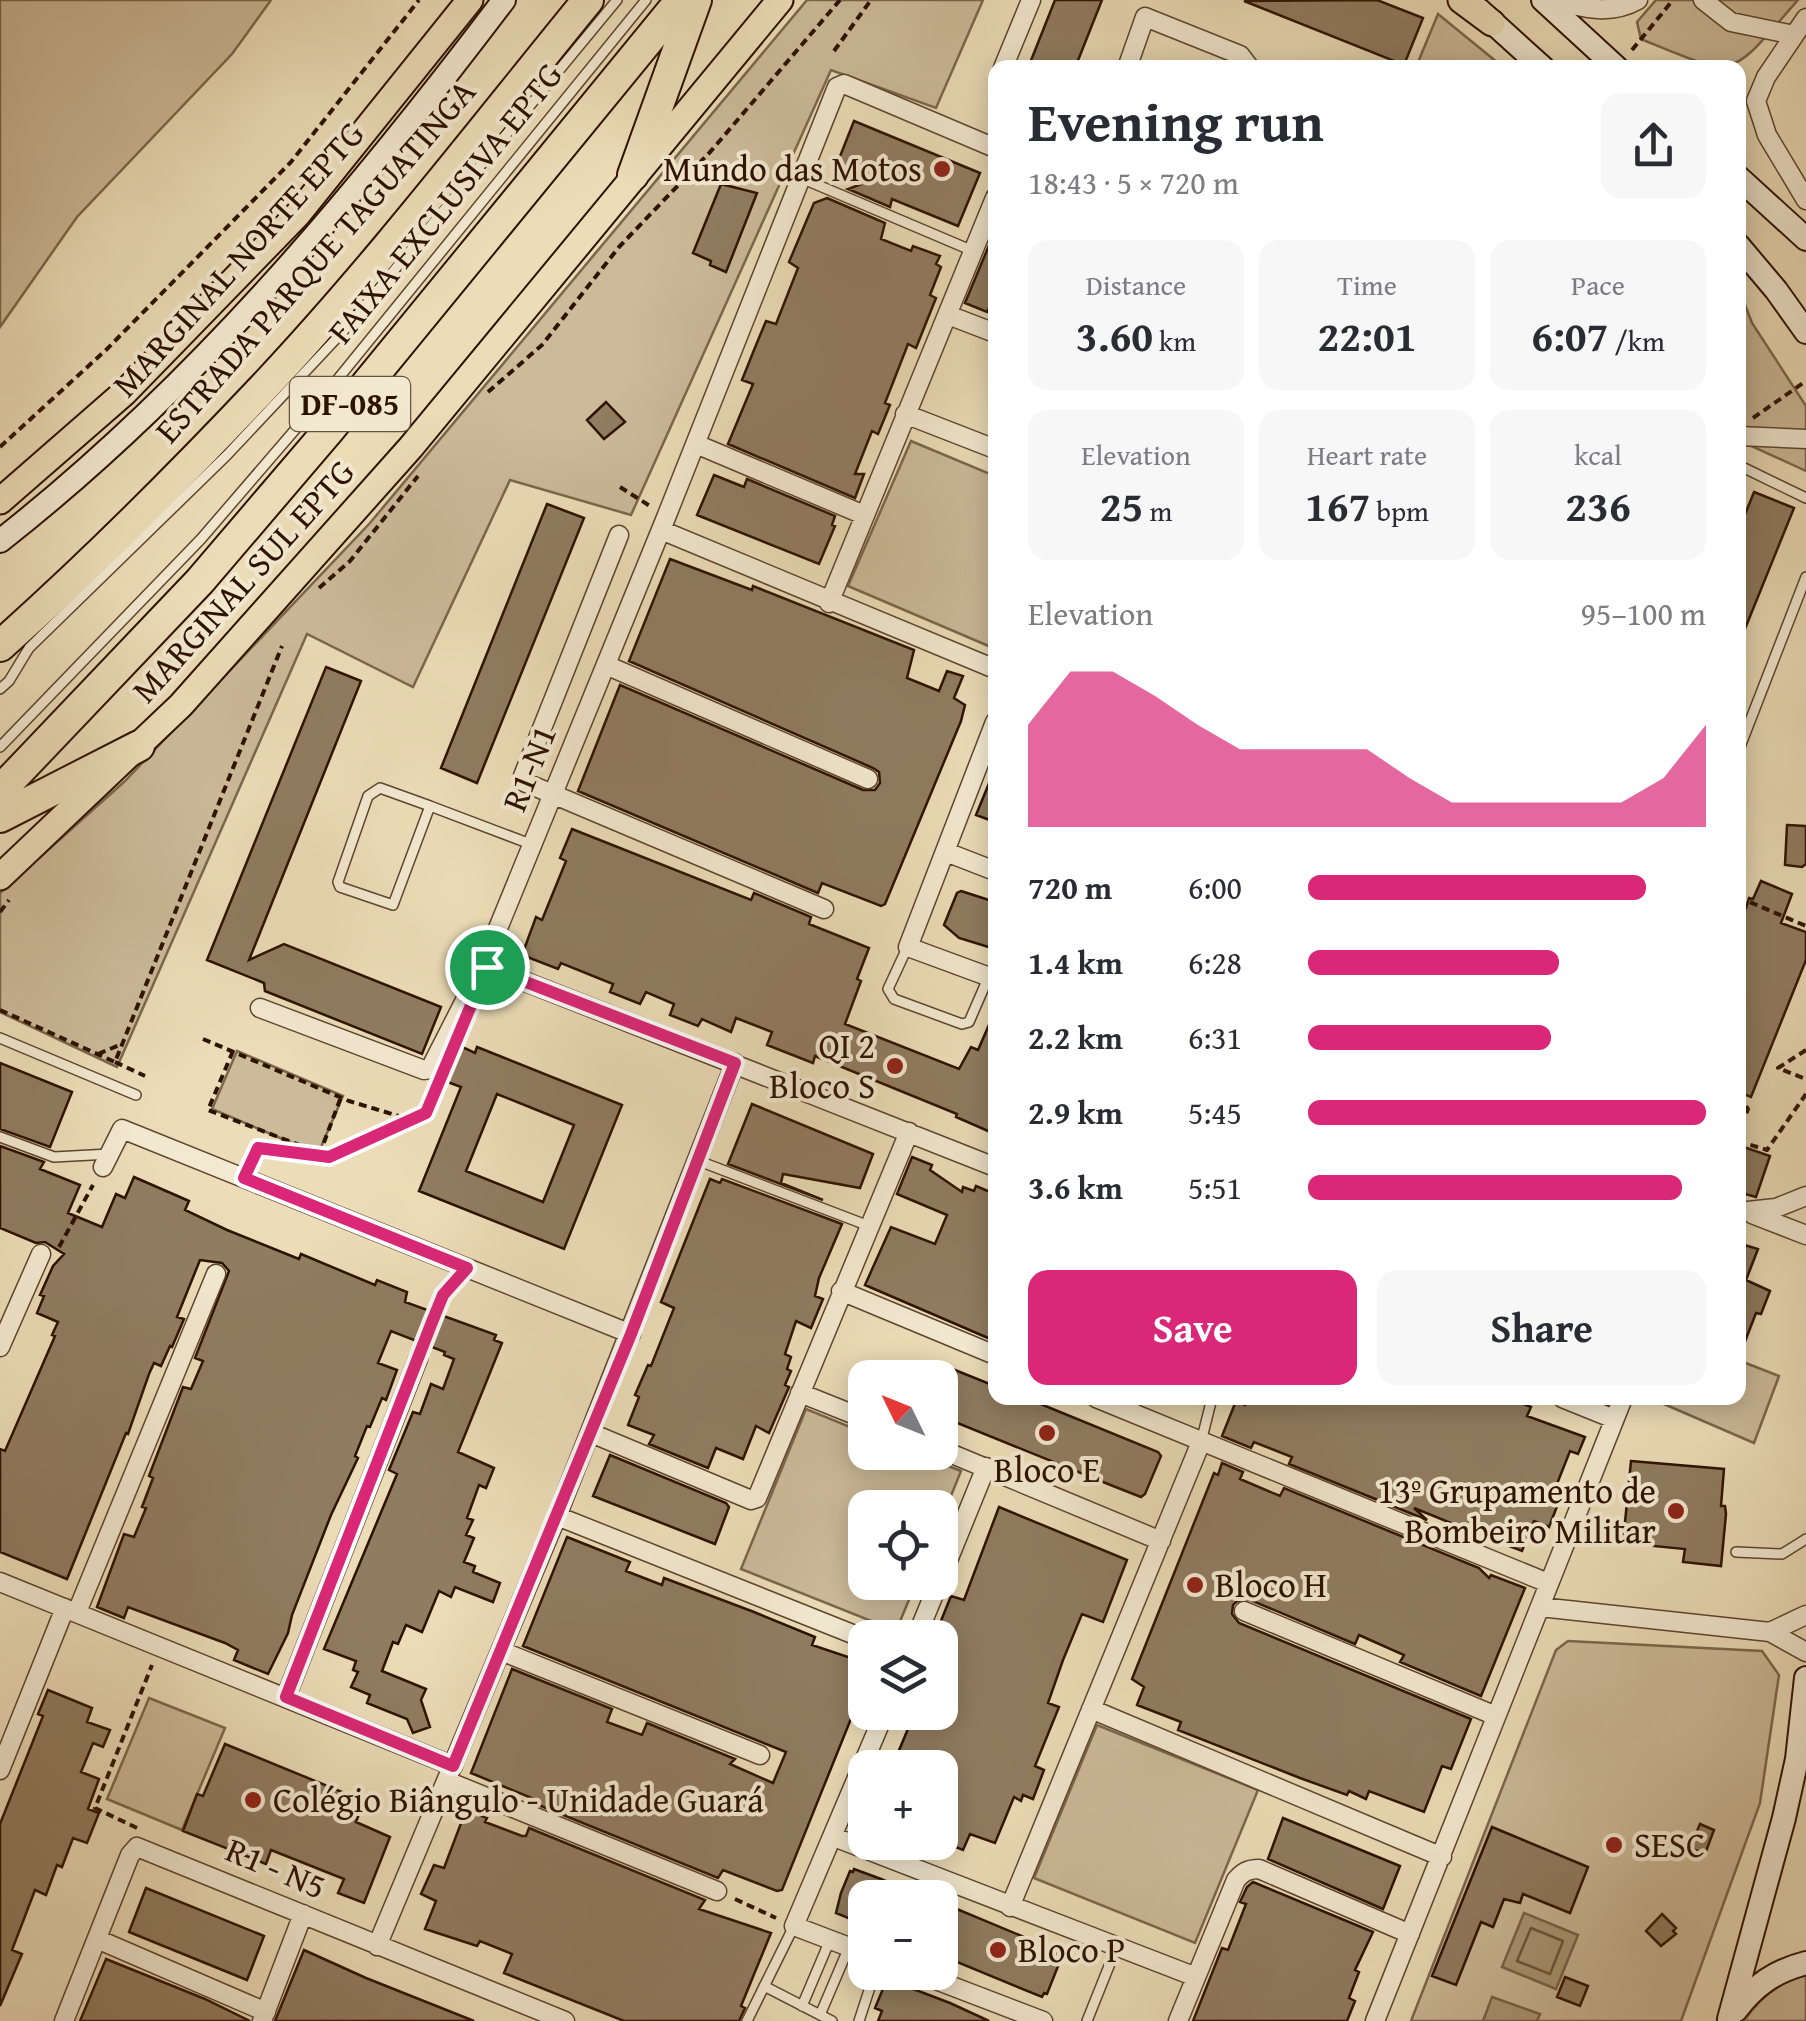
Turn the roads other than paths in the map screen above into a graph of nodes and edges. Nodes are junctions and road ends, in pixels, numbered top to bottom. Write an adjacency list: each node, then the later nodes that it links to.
1 (470, 0): 44 (main road, MARGINAL NORTE EPTG)
2 (504, 0): 48 (main road, MARGINAL NORTE EPTG)
3 (588, 0): 51 (highway, ESTRADA PARQUE TAGUATINGA / DF-085)
4 (617, 0): 54 (lane, FAIXA EXCLUSIVA EPTG)
5 (646, 0): 58 (lane, FAIXA EXCLUSIVA EPTG)
6 (682, 0): 60 (highway, DF-085)
7 (696, 0): 26 (highway)
8 (780, 0): 26 (main road, MARGINAL SUL EPTG)
9 (1031, 0): 20 (street)
10 (1460, 0): 18 (main road)
11 (1469, 0): 18 (main road)
12 (1543, 0): 24 (main road)
13 (1556, 0): 14 (street)
14 (1638, 0)
15 (1704, 0): 19 (street)
16 (1147, 9): 21 (street); 22 (street)
17 (1806, 18): 19 (street)
18 (1492, 23): 23 (main road)
19 (1794, 35): 29 (street)
20 (1006, 60)
21 (1130, 60)
22 (1244, 60)
23 (1534, 60)
24 (1610, 60)
25 (988, 145): 27 (street, R1-N1)
26 (633, 175): 57 (main road, MARGINAL SUL EPTG)
27 (801, 178): 32 (lane); 40 (street, R1-N1)
28 (1746, 184): 31 (main road)
29 (1806, 200)
30 (988, 216): 32 (street)
31 (1806, 239)
32 (974, 251): 34 (street)
33 (1746, 254): 36 (main road)
34 (948, 314): 35 (street); 37 (street)
35 (988, 331)
36 (1806, 332)
37 (906, 414): 41 (street); 45 (street)
38 (1746, 430): 39 (street)
39 (1803, 435)
40 (696, 444): 45 (street); 46 (street, R1-N1)
41 (988, 446)
42 (1746, 470): 43 (lane)
43 (1806, 498)
44 (0, 501)
45 (864, 515): 50 (street)
46 (663, 525): 50 (street); 52 (street, R1-N1)
47 (619, 534): 61 (street)
48 (0, 541)
49 (1806, 578): 55 (lane)
50 (829, 603): 53 (street)
51 (0, 646)
52 (606, 665): 59 (street); 61 (street, R1-N1)
53 (988, 667)
54 (0, 689)
55 (1746, 732)
56 (988, 741): 65 (street)
57 (139, 746): 63 (highway); 67 (main road, MARGINAL SUL EPTG)
58 (0, 747)
59 (868, 779)
60 (0, 792)
61 (554, 796): 64 (street, R1-N1); 68 (street)
62 (430, 806): 62 (lane); 64 (lane)
63 (0, 818)
64 (533, 846): 70 (street, R1-N1)
65 (946, 852): 66 (street); 69 (street)
66 (988, 868)
67 (0, 877)
68 (824, 909)
69 (908, 946): 71 (street); 72 (lane)
70 (483, 965): 73 (street, R1-N1); 75 (street)
71 (988, 976)
72 (988, 985)
73 (260, 1008)
74 (0, 1038): 76 (lane)
75 (735, 1063): 77 (street); 80 (street)
76 (136, 1096)
77 (909, 1132): 81 (street); 85 (street)
78 (0, 1137): 79 (lane)
79 (106, 1161): 90 (street)
80 (699, 1161): 85 (lane); 90 (street)
81 (988, 1164)
82 (1806, 1196): 83 (street)
83 (1746, 1212)
84 (1746, 1213): 86 (street)
85 (869, 1226): 89 (street)
86 (1806, 1236)
87 (42, 1254): 91 (street)
88 (216, 1274): 113 (street)
89 (841, 1291): 92 (street); 94 (street)
90 (631, 1334): 101 (street)
91 (0, 1347)
92 (988, 1352)
93 (418, 1359): 121 (street)
94 (800, 1393): 99 (street); 101 (street)
95 (1136, 1405): 102 (street)
96 (1210, 1405): 102 (lane)
97 (1580, 1405): 100 (street)
98 (1620, 1405): 100 (street)
99 (848, 1412)
100 (1614, 1418): 111 (street)
101 (591, 1432): 105 (street)
102 (1201, 1442): 108 (street); 111 (street)
103 (958, 1456): 104 (street)
104 (986, 1467): 106 (street); 108 (street)
105 (558, 1516): 116 (street); 118 (street)
106 (958, 1535)
107 (1806, 1539): 109 (lane)
108 (1162, 1541): 122 (street)
109 (1736, 1552)
110 (0, 1582): 113 (street)
111 (1548, 1583): 112 (street)
112 (1540, 1607): 117 (street); 123 (street)
113 (71, 1610): 121 (street); 126 (street)
114 (1244, 1610): 123 (street)
115 (1806, 1615): 117 (street)
116 (848, 1632)
117 (1770, 1632): 119 (street)
118 (501, 1650): 125 (street); 127 (street)
119 (1806, 1652)
120 (1806, 1678): 149 (main road)
121 (286, 1697): 127 (street)
122 (1091, 1710): 129 (street); 131 (street)
123 (1496, 1716): 129 (street)
124 (879, 1730): 128 (street)
125 (760, 1755)
126 (0, 1770)
127 (450, 1774): 130 (street); 137 (street)
128 (834, 1837): 131 (street); 133 (street)
129 (1442, 1856): 134 (street)
130 (716, 1891)
131 (1010, 1906): 138 (street)
132 (303, 1914): 135 (street, R1 - N5); 137 (street, R1 - N5); 148 (street)
133 (794, 1926): 136 (street); 143 (lane)
134 (1410, 1934): 142 (street); 158 (street)
135 (98, 1939): 148 (street); 150 (street)
136 (830, 1940): 139 (street); 146 (lane)
137 (376, 1946): 151 (street, R1 - N5)
138 (1117, 1946): 142 (street); 156 (lane)
139 (848, 1947)
140 (1806, 1963): 149 (main road)
141 (848, 1966): 147 (lane)
142 (1196, 1977): 157 (street)
143 (764, 1986): 146 (lane); 152 (lane)
144 (958, 1988): 155 (street)
145 (869, 1990): 154 (lane)
146 (802, 2006): 147 (lane)
147 (820, 2015): 153 (lane)
148 (264, 2016)
149 (1723, 2020)
150 (64, 2021)
151 (565, 2021)
152 (747, 2021)
153 (832, 2021)
154 (860, 2021)
155 (1043, 2021)
156 (1086, 2021)
157 (1178, 2021)
158 (1375, 2021)

